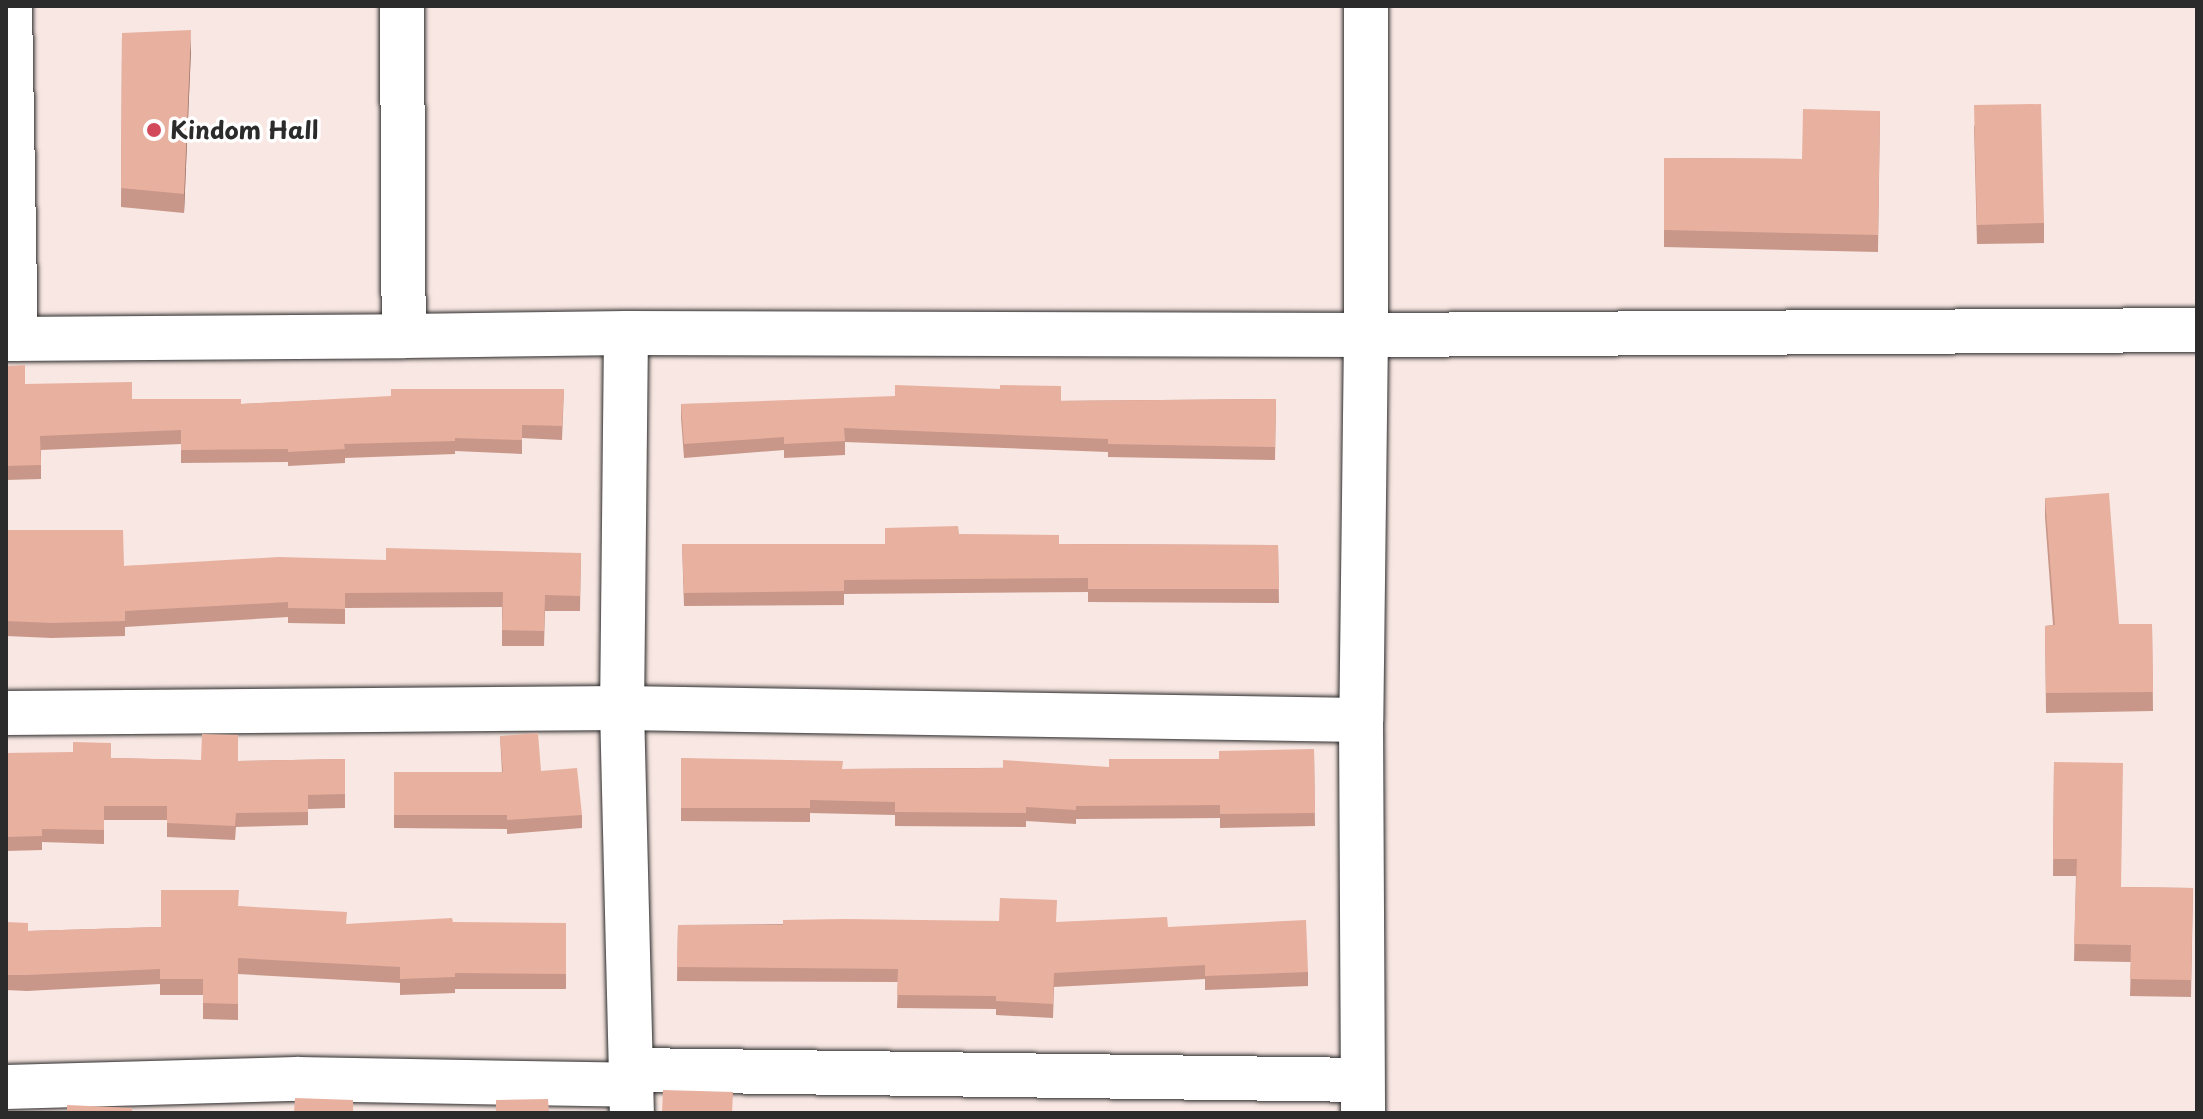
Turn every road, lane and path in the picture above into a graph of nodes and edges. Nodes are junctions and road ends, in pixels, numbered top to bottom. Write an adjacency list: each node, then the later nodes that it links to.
1 (10, 6): 8 (street)
2 (402, 6): 7 (street)
3 (1366, 6): 6 (street)
4 (2197, 330): 6 (street)
5 (626, 333): 6 (street); 7 (street); 9 (street)
6 (1366, 335): 11 (street)
7 (404, 336): 8 (street)
8 (11, 339)
9 (622, 708): 10 (street); 11 (street); 13 (street)
10 (6, 713)
11 (1361, 720): 14 (street)
12 (6, 1087): 13 (street)
13 (632, 1090): 14 (street)
14 (1362, 1097)

